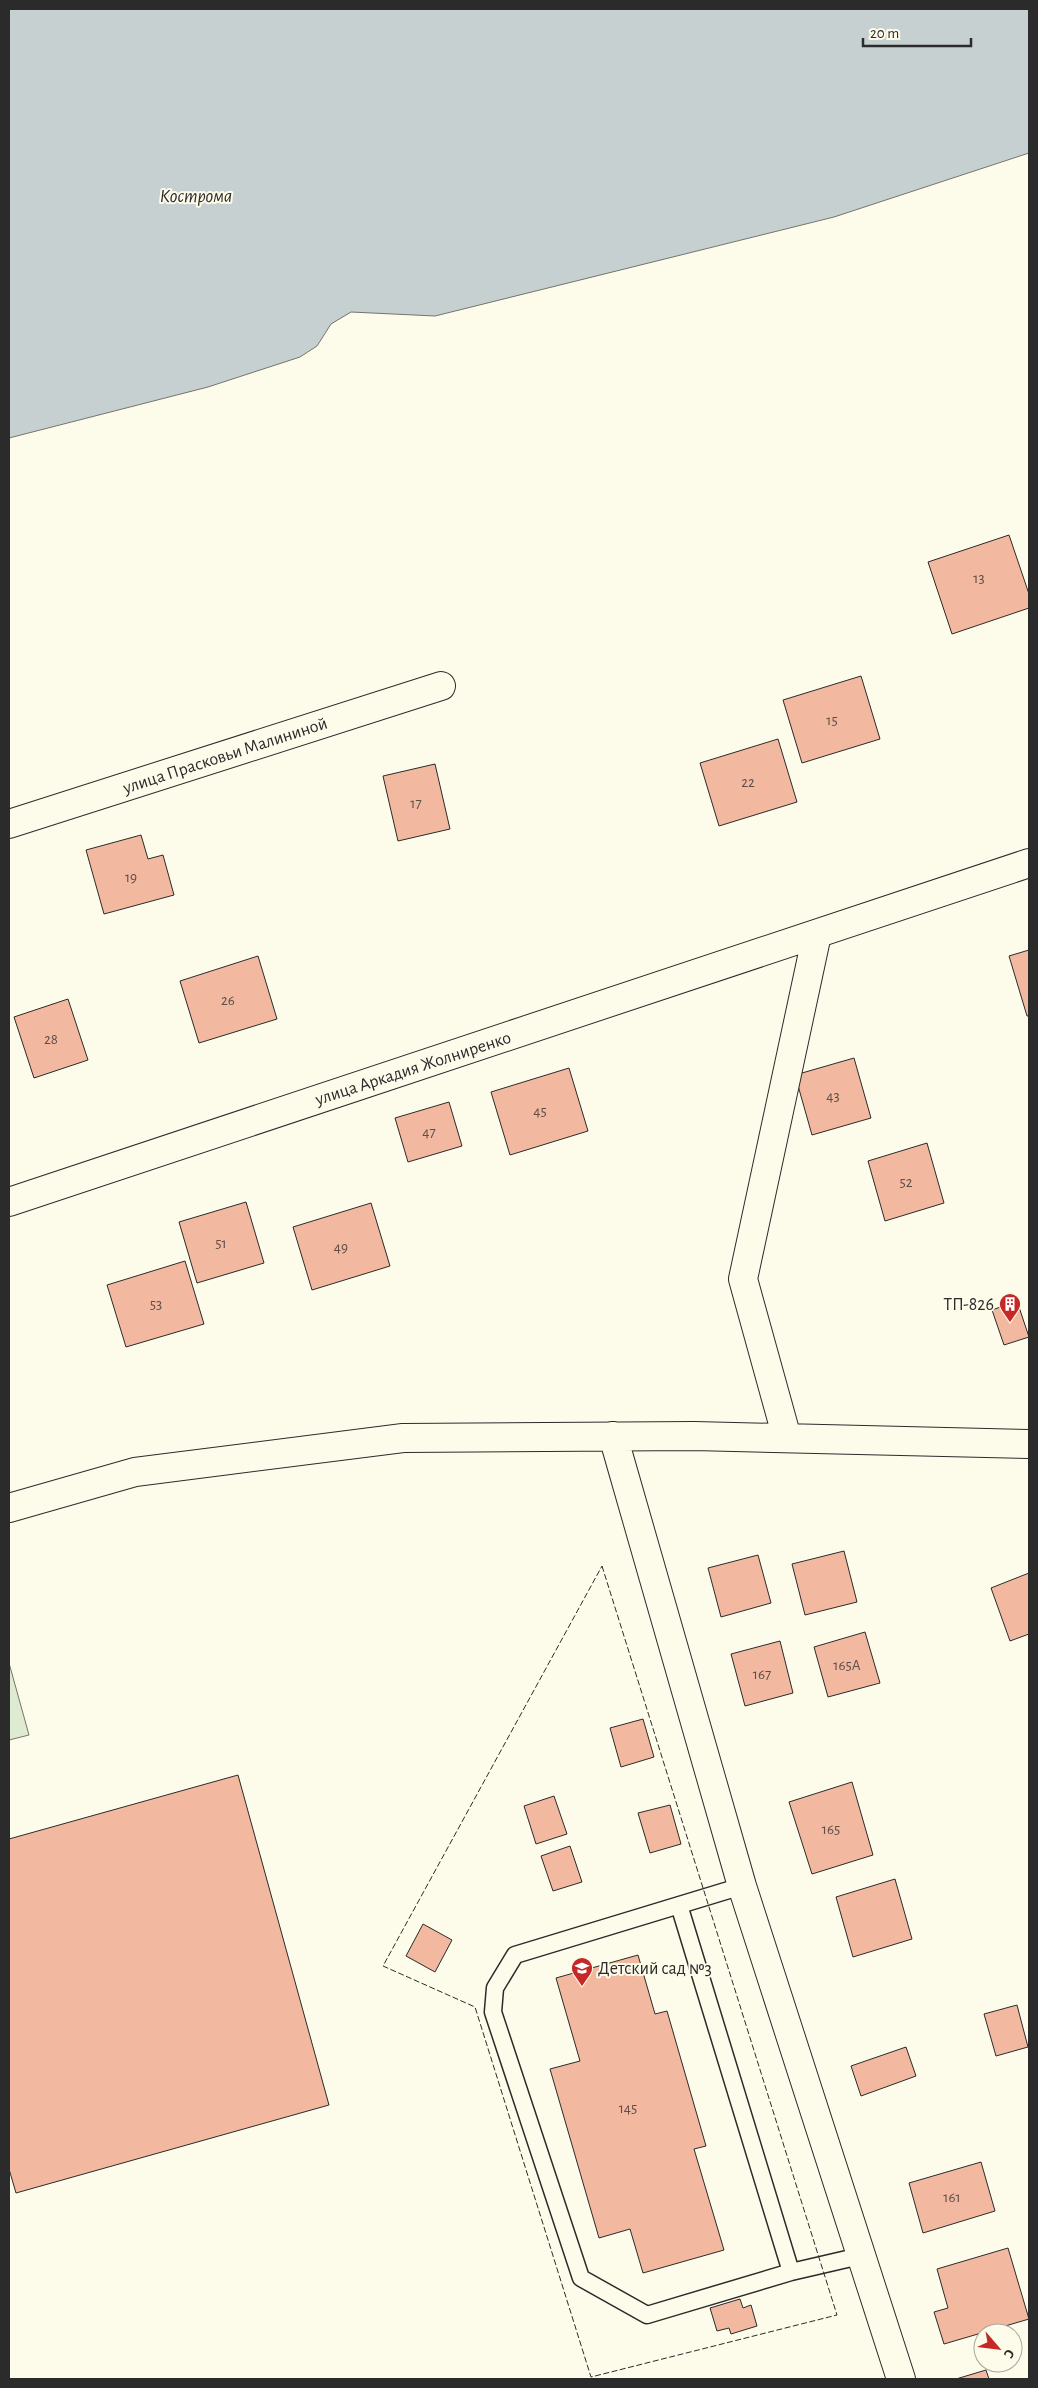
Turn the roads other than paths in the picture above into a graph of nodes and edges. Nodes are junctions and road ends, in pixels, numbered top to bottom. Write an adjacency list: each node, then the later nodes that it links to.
1 (441, 686): 2 (street, улица Прасковьи Малининой)
2 (9, 824)
3 (1029, 863): 4 (street, улица Аркадия Жолниренко)
4 (816, 934): 5 (street, улица Аркадия Жолниренко); 7 (street)
5 (9, 1202)
6 (613, 1436): 7 (street); 9 (street); 10 (street)
7 (787, 1438): 8 (street)
8 (1029, 1444)
9 (9, 1508)
10 (742, 1886): 11 (lane); 12 (street)
11 (679, 1905): 13 (lane); 13 (lane)
12 (860, 2256): 13 (lane); 14 (street)
13 (791, 2272)
14 (902, 2379)

